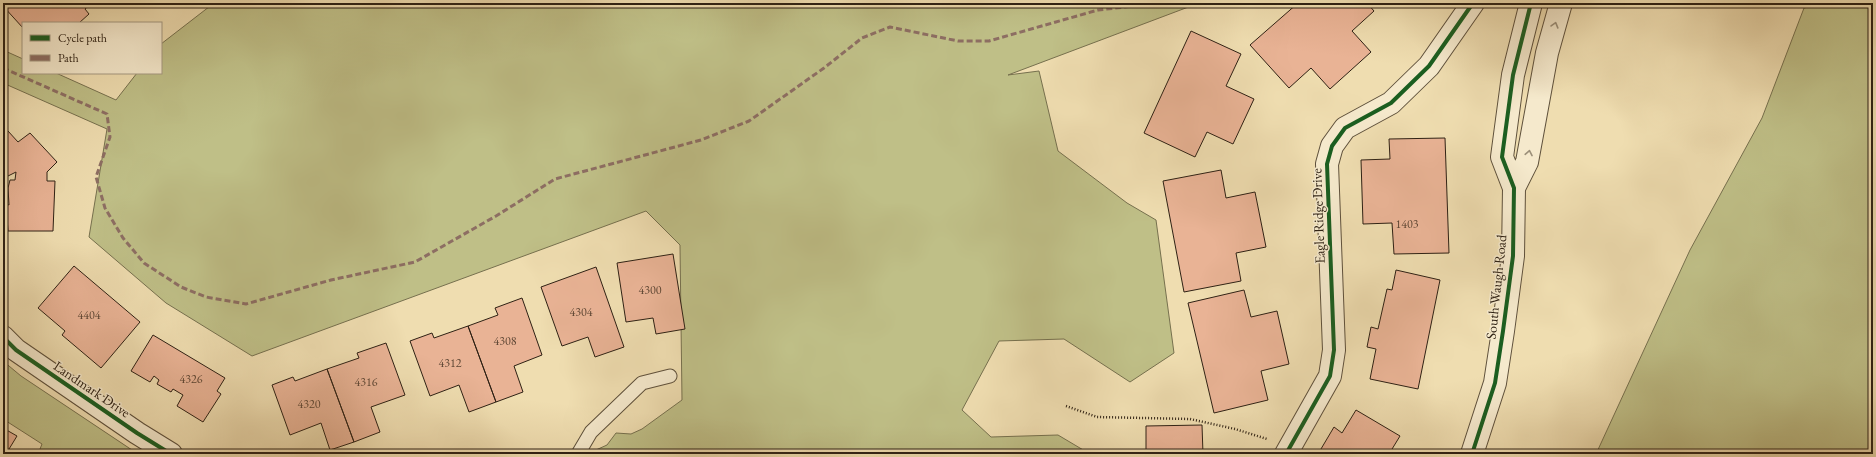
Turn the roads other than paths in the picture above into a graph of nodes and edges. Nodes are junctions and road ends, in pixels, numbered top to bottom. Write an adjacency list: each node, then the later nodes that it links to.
1 (1473, 3): 7 (street, Eagle Ridge Drive)
2 (1531, 3): 4 (street, South Waugh Road)
3 (1562, 3): 4 (street, South Waugh Road, one-way to 3)
4 (1514, 188): 10 (street, South Waugh Road)
5 (3, 337): 8 (street, Landmark Drive)
6 (670, 376): 9 (lane)
7 (1288, 451)
8 (171, 454)
9 (578, 454)
10 (1472, 454)

